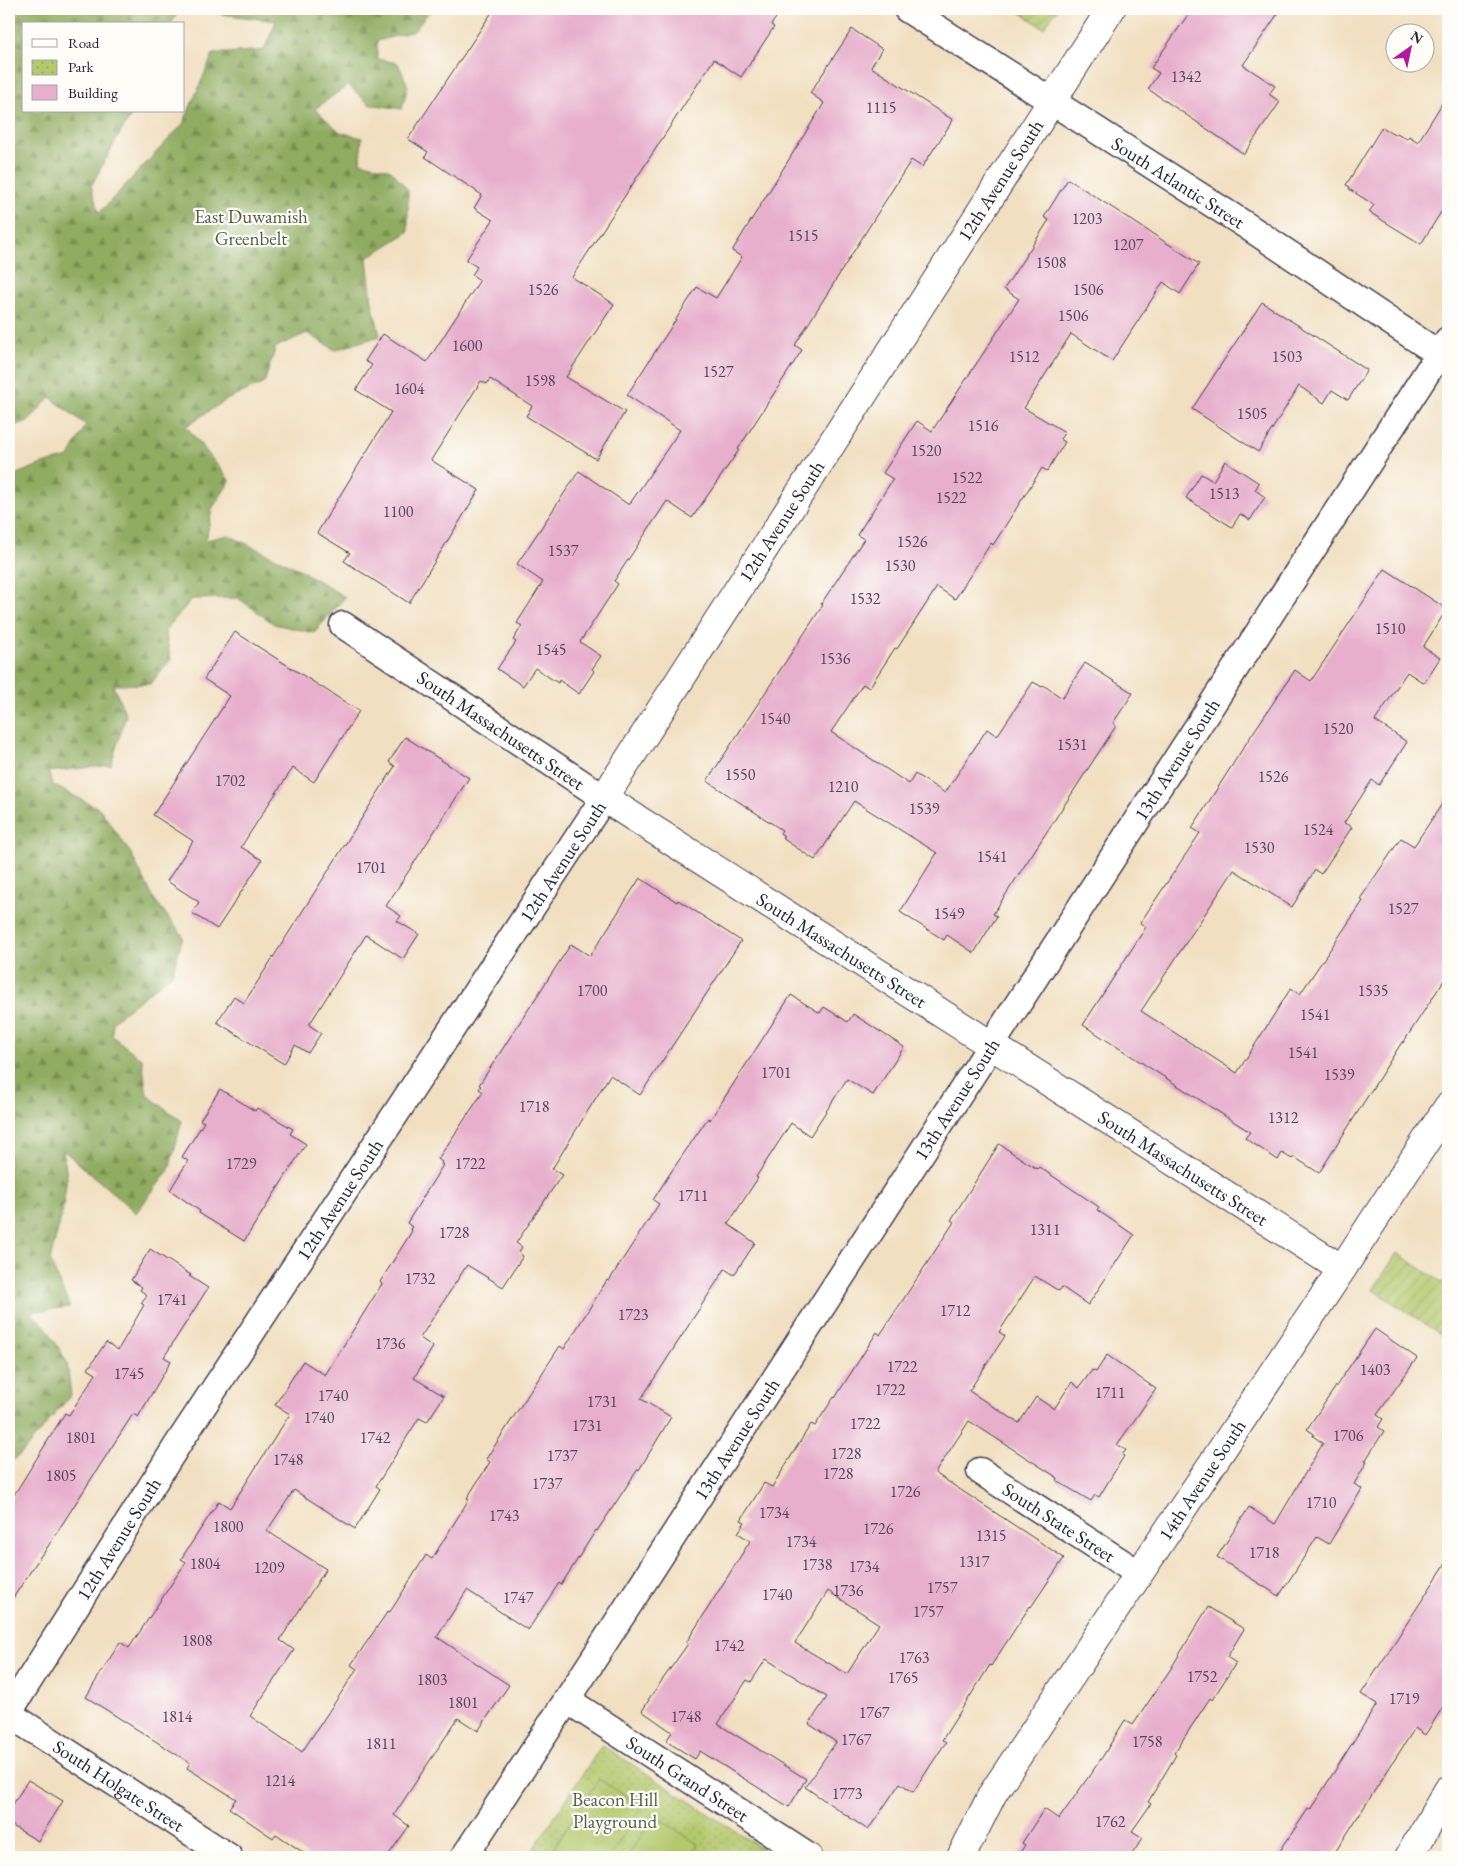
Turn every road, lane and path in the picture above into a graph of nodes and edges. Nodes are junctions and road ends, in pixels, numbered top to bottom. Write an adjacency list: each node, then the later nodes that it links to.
1 (907, 9): 3 (street, South Atlantic Street)
2 (1111, 9): 3 (street, 12th Avenue South)
3 (1051, 100): 4 (street, South Atlantic Street); 6 (street, 12th Avenue South)
4 (1445, 351): 7 (street, 13th Avenue South)
5 (343, 625): 6 (street, South Massachusetts Street)
6 (604, 798): 7 (street, South Massachusetts Street); 13 (street, 12th Avenue South)
7 (991, 1044): 9 (street, South Massachusetts Street); 12 (street, 13th Avenue South)
8 (1448, 1107): 9 (street, 14th Avenue South)
9 (1342, 1269): 11 (street, 14th Avenue South)
10 (980, 1471): 11 (street, South State Street)
11 (1138, 1574): 18 (street, 14th Avenue South)
12 (567, 1700): 16 (street, 13th Avenue South); 17 (street, South Grand Street)
13 (9, 1713): 15 (street, South Holgate Street)
14 (1448, 1790): 19 (street)
15 (229, 1857)
16 (464, 1857)
17 (808, 1857)
18 (961, 1857)
19 (1409, 1857)

